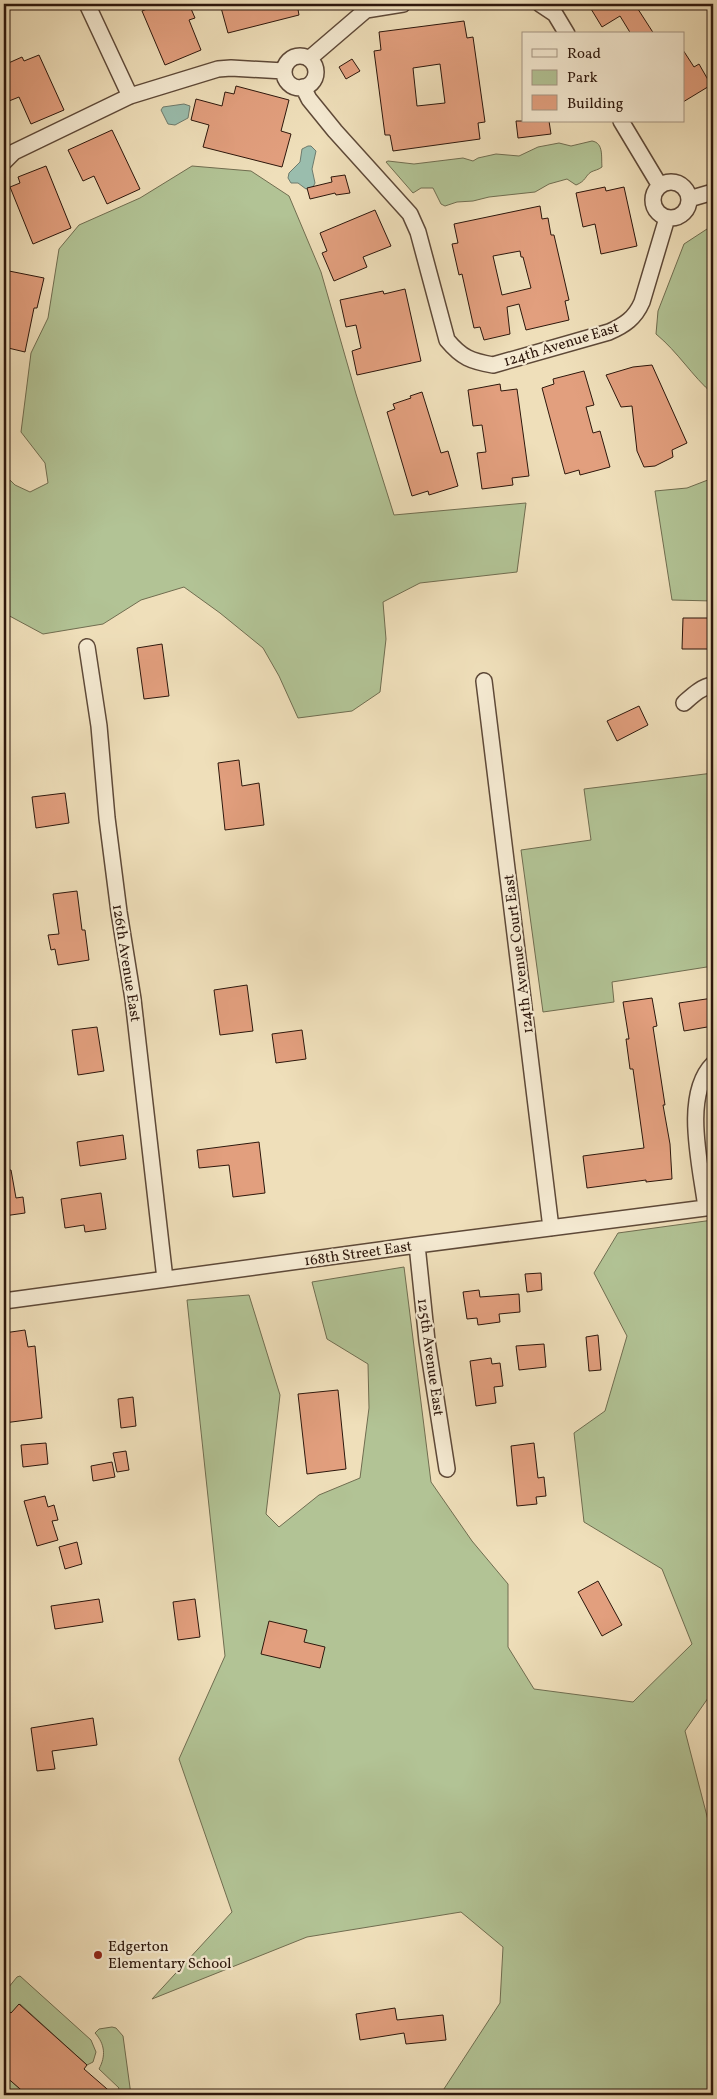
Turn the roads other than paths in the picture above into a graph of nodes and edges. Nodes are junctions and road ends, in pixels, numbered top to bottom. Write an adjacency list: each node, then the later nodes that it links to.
1 (87, 4): 8 (street)
2 (403, 4): 5 (street)
3 (540, 4): 4 (street)
4 (566, 32)
5 (310, 58): 6 (street); 7 (street)
6 (284, 71): 7 (street); 8 (street)
7 (303, 88): 14 (street, 124th Avenue East)
8 (130, 96): 10 (street)
9 (622, 122): 11 (street)
10 (4, 162)
11 (660, 186): 13 (street); 14 (street)
12 (713, 192): 13 (street)
13 (689, 199): 14 (street)
14 (667, 218)
15 (87, 647): 23 (street, 126th Avenue East)
16 (484, 681): 21 (street, 124th Avenue Court East)
17 (713, 685): 18 (street)
18 (684, 703)
19 (713, 1064): 20 (street)
20 (709, 1208): 21 (street, 168th Street East)
21 (551, 1228): 22 (street, 168th Street East)
22 (417, 1245): 23 (street, 168th Street East); 25 (street, 125th Avenue East)
23 (165, 1280): 24 (street, 168th Street East)
24 (4, 1301)
25 (447, 1469)

